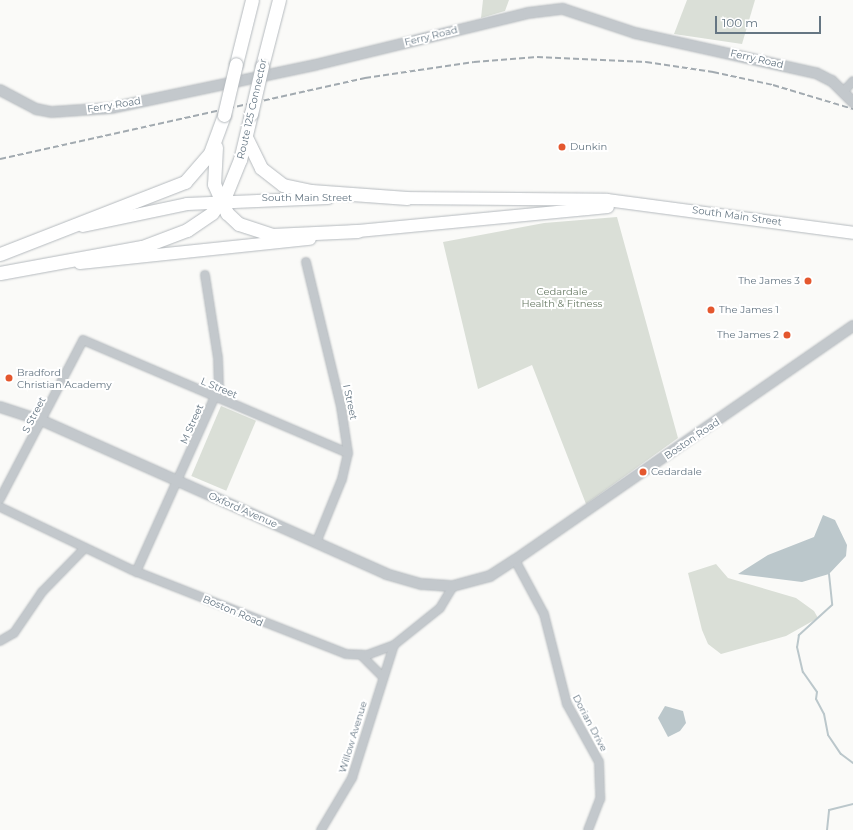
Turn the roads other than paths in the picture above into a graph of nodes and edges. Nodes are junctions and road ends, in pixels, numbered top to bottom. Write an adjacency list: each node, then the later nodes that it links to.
1 (252, 0): 8 (highway, bridge)
2 (279, 0): 7 (highway, Route 125 Connector, bridge)
3 (853, 81): 5 (street)
4 (0, 90): 5 (street, Ferry Road)
5 (846, 92): 6 (street, Ferry Road)
6 (853, 102)
7 (246, 137): 9 (highway); 10 (highway, Route 125 Connector)
8 (216, 142): 10 (highway); 12 (highway)
9 (407, 198): 10 (main road, South Main Street); 11 (main road, South Main Street)
10 (221, 202): 12 (main road, South Main Street); 13 (highway); 17 (highway, Route 125 Connector)
11 (621, 202): 13 (main road, South Main Street); 14 (main road, South Main Street)
12 (72, 227): 15 (highway, South Main Street)
13 (358, 231): 17 (main road, South Main Street)
14 (853, 233)
15 (0, 254)
16 (306, 262): 25 (street, I Street)
17 (55, 264): 18 (highway, South Main Street)
18 (0, 273)
19 (205, 275): 22 (street, M Street)
20 (853, 326): 31 (street, Boston Road)
21 (83, 340): 22 (street, L Street); 24 (street, S Street)
22 (216, 397): 25 (street, L Street); 26 (street, M Street)
23 (0, 407): 24 (street, Oxford Avenue)
24 (43, 421): 26 (street, Oxford Avenue); 27 (street, S Street)
25 (348, 453): 29 (street, I Street)
26 (178, 481): 29 (street, Oxford Avenue); 32 (street, M Street)
27 (0, 499)
28 (0, 507): 30 (street, Boston Road)
29 (316, 543): 34 (street, Oxford Avenue)
30 (84, 549): 32 (street, Boston Road); 35 (street)
31 (515, 560): 33 (street, Boston Road); 40 (street, Dorian Drive)
32 (136, 572): 37 (street, Boston Road)
33 (490, 576): 34 (street, Oxford Avenue)
34 (453, 586): 36 (street, Boston Road)
35 (0, 641)
36 (394, 645): 37 (street, Boston Road); 38 (street, Willow Avenue)
37 (360, 655): 38 (street)
38 (382, 676): 39 (street, Willow Avenue)
39 (321, 830)
40 (588, 830)

